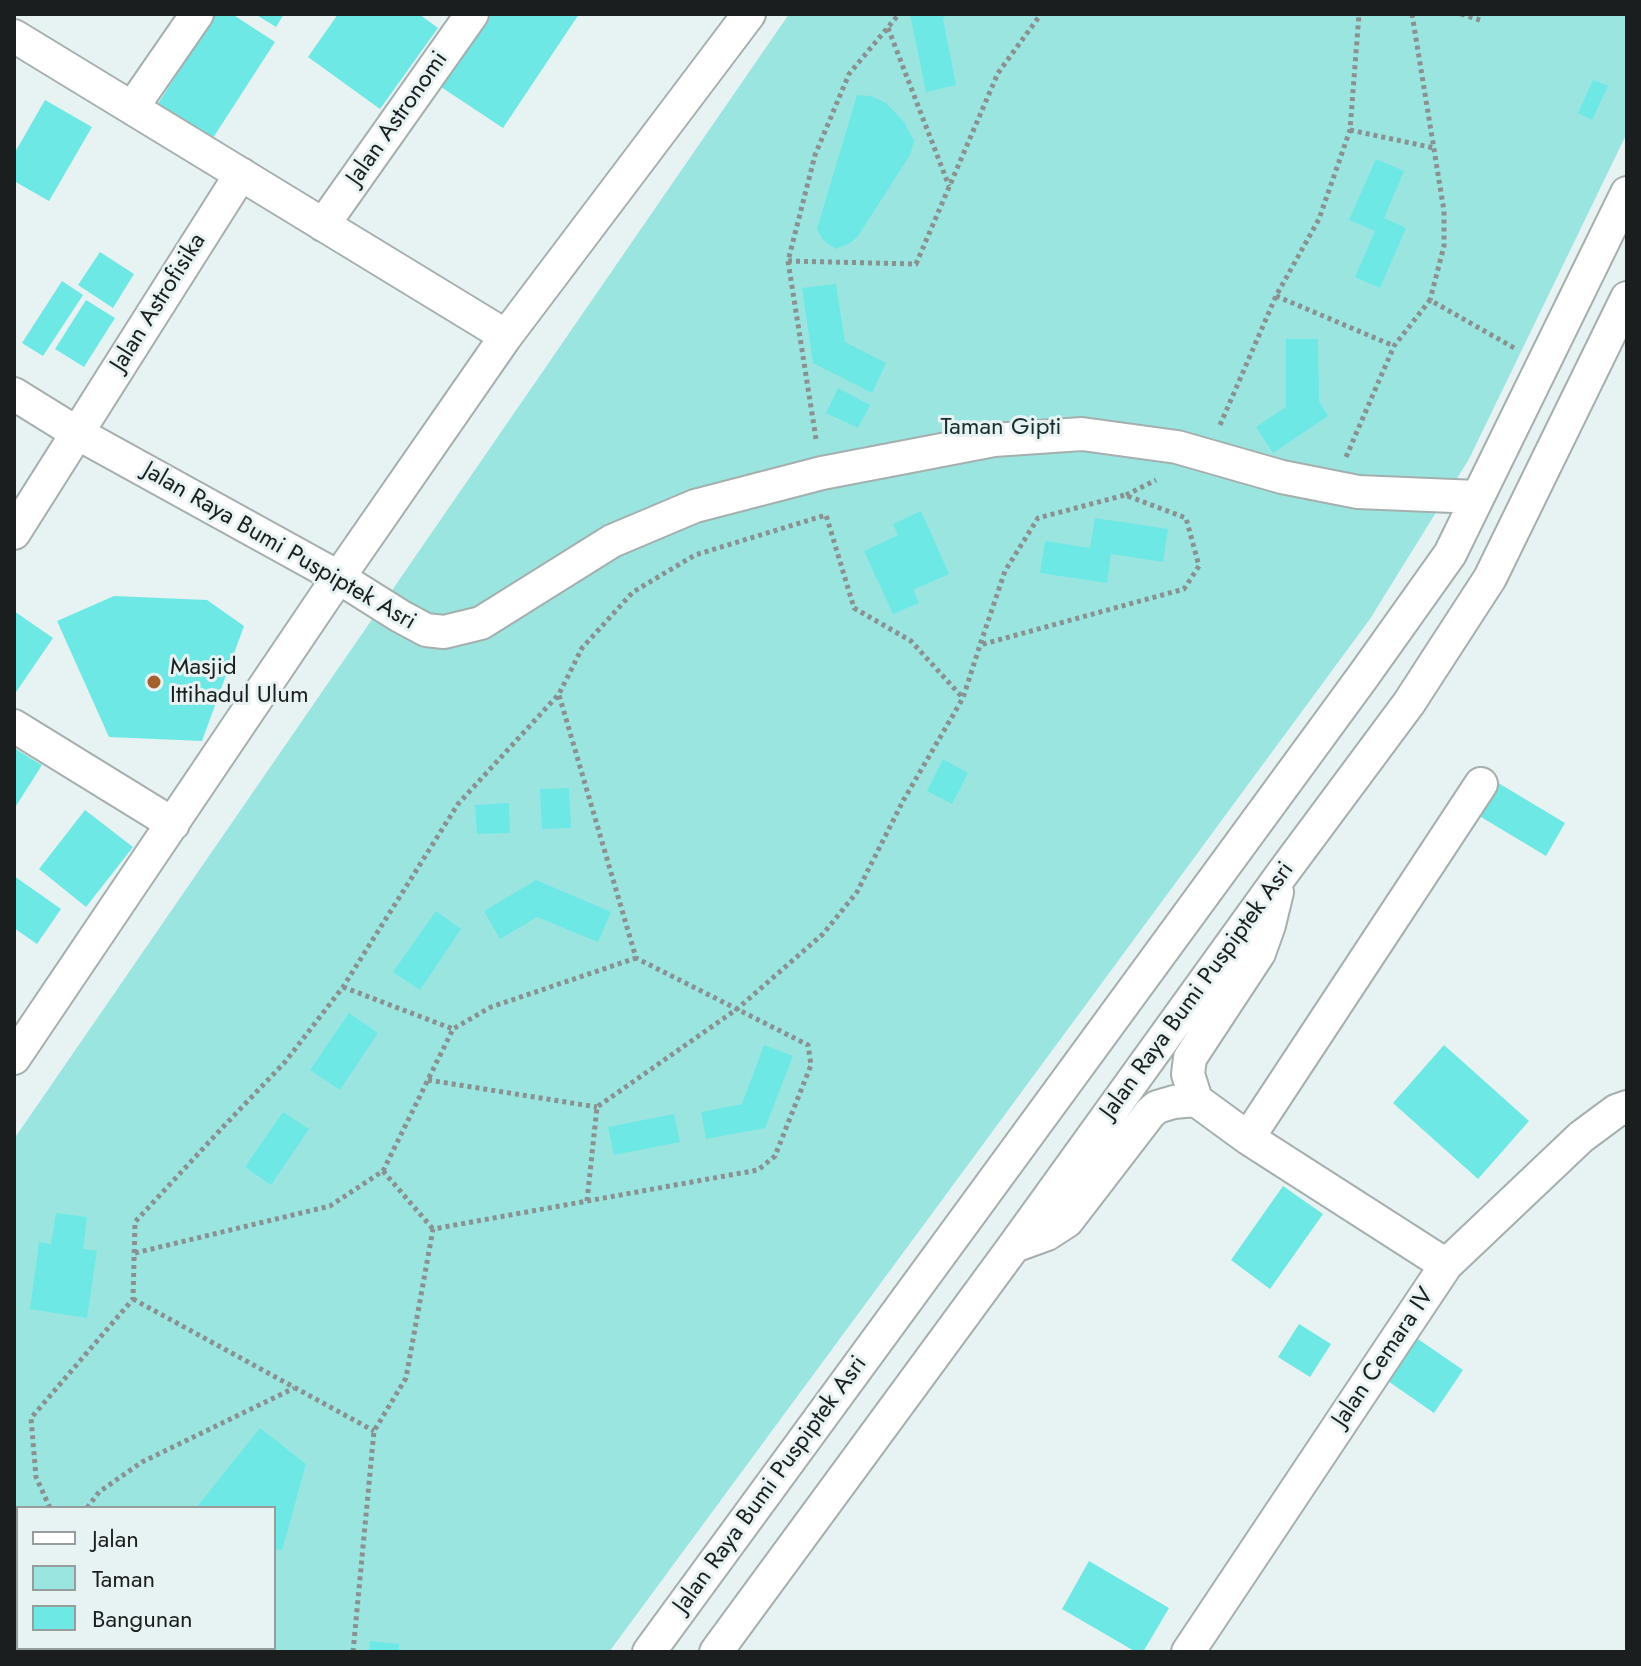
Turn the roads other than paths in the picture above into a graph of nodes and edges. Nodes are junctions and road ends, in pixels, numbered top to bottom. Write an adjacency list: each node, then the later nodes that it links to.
1 (197, 14): 5 (street)
2 (472, 14): 8 (street, Jalan Astronomi)
3 (749, 14): 10 (street)
4 (14, 36): 5 (street)
5 (132, 108): 6 (street)
6 (241, 174): 8 (street); 14 (street, Jalan Astrofisika)
7 (1627, 193): 11 (street, Jalan Raya Bumi Puspiptek Asri)
8 (323, 225): 10 (street)
9 (1627, 298): 13 (street, Jalan Raya Bumi Puspiptek Asri)
10 (506, 336): 17 (street)
11 (1536, 377): 13 (street); 15 (street, Jalan Raya Bumi Puspiptek Asri)
12 (14, 394): 14 (street, Jalan Raya Bumi Puspiptek Asri)
13 (1571, 412): 21 (street, Jalan Raya Bumi Puspiptek Asri)
14 (77, 433): 16 (street, Jalan Astrofisika); 17 (street, Jalan Raya Bumi Puspiptek Asri)
15 (1477, 497): 17 (street, Jalan Raya Bumi Puspiptek Asri); 28 (street, Jalan Raya Bumi Puspiptek Asri)
16 (14, 533)
17 (338, 577): 20 (street)
18 (14, 726): 20 (street)
19 (1481, 784): 25 (street)
20 (173, 824): 22 (street)
21 (1282, 874): 23 (street); 26 (street, Jalan Raya Bumi Puspiptek Asri)
22 (14, 1058)
23 (1196, 1100): 25 (street); 26 (street)
24 (1627, 1107): 27 (street, Jalan Cemara IV)
25 (1248, 1138): 27 (street)
26 (1014, 1246): 29 (street, Jalan Raya Bumi Puspiptek Asri)
27 (1446, 1265): 30 (street, Jalan Cemara IV)
28 (649, 1652)
29 (716, 1652)
30 (1188, 1652)

